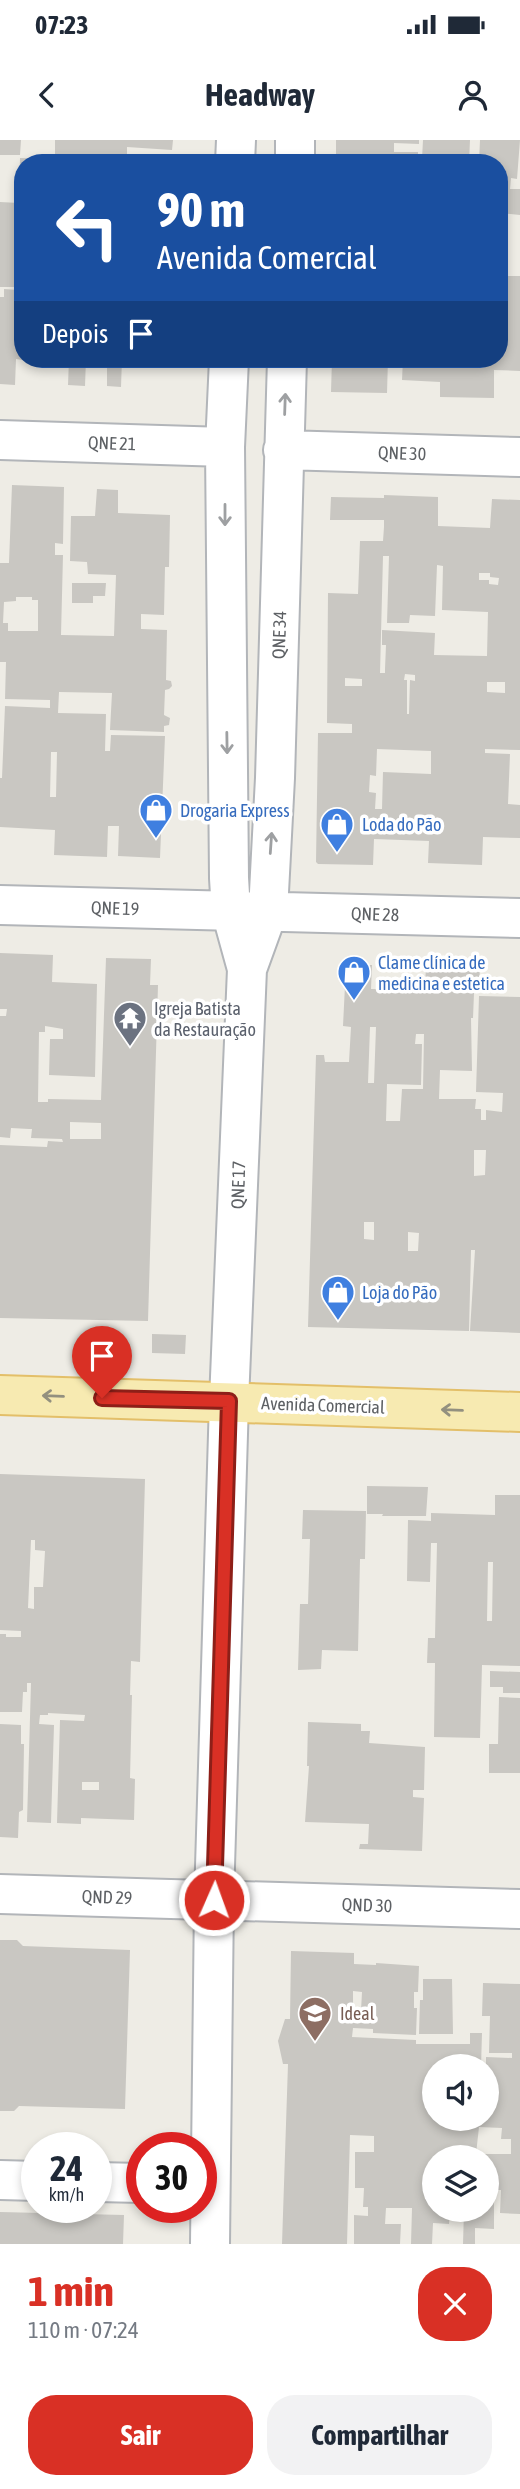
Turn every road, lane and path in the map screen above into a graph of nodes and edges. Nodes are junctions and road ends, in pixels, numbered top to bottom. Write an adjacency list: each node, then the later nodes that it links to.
1 (229, 368): 4 (street)
2 (287, 368): 5 (street, QNE 34, one-way to 2)
3 (0, 440): 4 (street, QNE 21)
4 (225, 447): 8 (street, one-way to 8)
5 (284, 450): 6 (street, QNE 30); 8 (street, QNE 34, one-way to 5)
6 (520, 457)
7 (0, 905): 8 (street, QNE 19)
8 (249, 911): 9 (street, QNE 28); 11 (street, QNE 17)
9 (520, 918)
10 (0, 1395): 11 (main road, Avenida Comercial, one-way to 10)
11 (229, 1401): 12 (main road, Avenida Comercial, one-way to 11); 14 (street, QNE 17)
12 (520, 1412)
13 (0, 1894): 14 (street, QND 29)
14 (214, 1900): 15 (street, QND 30); 16 (street, QNE 17)
15 (520, 1909)
16 (208, 2132)
17 (0, 2180): 18 (street)
18 (21, 2181)
19 (209, 2223): 20 (street, QNE 17)
20 (210, 2244)

